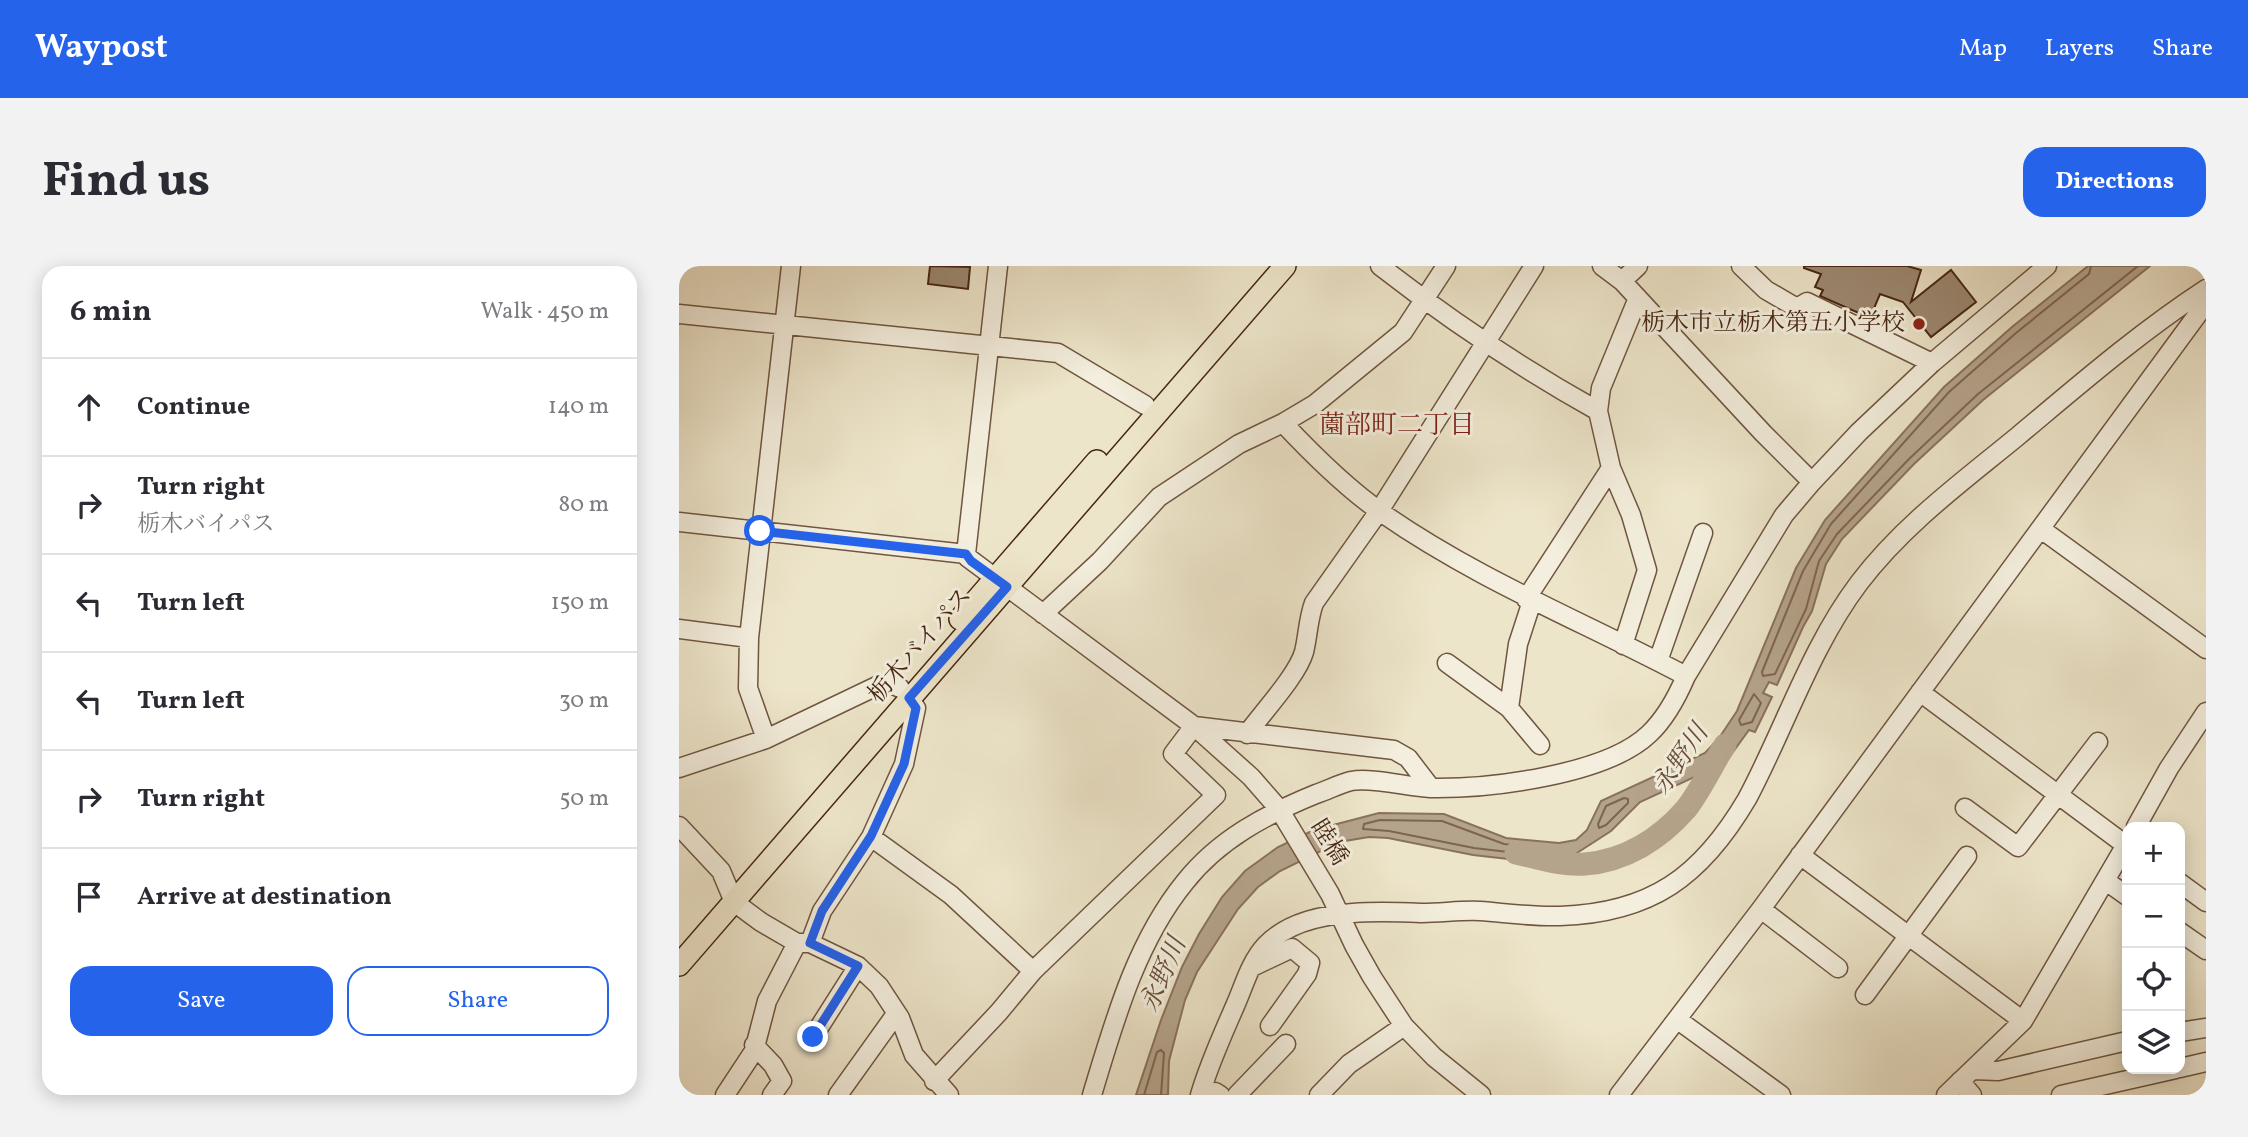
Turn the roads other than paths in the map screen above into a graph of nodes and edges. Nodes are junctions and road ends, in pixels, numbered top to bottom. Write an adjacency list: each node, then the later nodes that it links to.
1 (791, 266): 18 (street)
2 (997, 266): 20 (street)
3 (1266, 266): 22 (main road, 栃木バイパス)
4 (1285, 266): 33 (main road, 栃木バイパス)
5 (1380, 266): 15 (street)
6 (1446, 266): 15 (street)
7 (1534, 266): 19 (street)
8 (1602, 266): 12 (street)
9 (1638, 266): 12 (street)
10 (1741, 266): 21 (street)
11 (2047, 266): 21 (street)
12 (1622, 281): 14 (street)
13 (2206, 289): 70 (street)
14 (1638, 298): 23 (street); 26 (street)
15 (1424, 300): 19 (street); 24 (street)
16 (2206, 303): 29 (street)
17 (679, 314): 18 (street)
18 (784, 324): 20 (street); 30 (street)
19 (1486, 340): 23 (street); 27 (street)
20 (988, 347): 22 (street); 32 (street)
21 (1932, 363): 26 (street)
22 (1145, 405): 33 (main road, 栃木バイパス)
23 (1598, 411): 25 (street)
24 (1283, 423): 27 (street); 35 (street)
25 (1611, 468): 34 (street); 38 (street)
26 (1812, 482): 42 (street)
27 (1379, 511): 34 (street); 48 (street)
28 (679, 522): 30 (street)
29 (2041, 528): 39 (street); 43 (street)
30 (760, 531): 32 (street); 37 (street)
31 (1703, 533): 40 (street)
32 (966, 554): 33 (street, 睦橋)
33 (1001, 583): 35 (street, 睦橋); 44 (main road, 栃木バイパス)
34 (1529, 600): 38 (street); 45 (street)
35 (1043, 614): 47 (street, 睦橋)
36 (679, 629): 37 (street)
37 (750, 638): 49 (street)
38 (1623, 645): 40 (street)
39 (2206, 649)
40 (1658, 661): 42 (street)
41 (1447, 663): 45 (street)
42 (1686, 677): 53 (street)
43 (1920, 692): 54 (street); 62 (street)
44 (905, 693): 49 (street); 59 (street); 67 (main road, 栃木バイパス)
45 (1509, 708): 51 (street)
46 (2206, 712): 57 (street)
47 (1194, 726): 48 (street); 56 (street, 睦橋); 80 (street)
48 (1247, 734): 53 (street)
49 (766, 739): 52 (street)
50 (2098, 742): 54 (street)
51 (1540, 745)
52 (679, 768)
53 (1431, 788): 56 (street)
54 (2058, 795): 55 (street); 60 (street)
55 (1965, 808)
56 (1281, 814): 70 (street, 睦橋); 102 (street)
57 (2139, 822)
58 (679, 826): 67 (street)
59 (871, 836): 74 (street); 80 (street)
60 (2122, 841)
61 (2122, 854): 64 (street)
62 (1800, 855): 69 (street); 72 (street)
63 (1967, 856): 72 (street)
64 (2106, 881): 66 (street); 84 (street)
65 (2183, 885): 68 (street)
66 (2122, 892)
67 (731, 894): 73 (main road, 栃木バイパス); 74 (street); 76 (main road, 栃木バイパス)
68 (2206, 902)
69 (1761, 909): 79 (street); 83 (street)
70 (1340, 914): 78 (street); 86 (street, 睦橋)
71 (2185, 935): 75 (street)
72 (1908, 936): 81 (street); 84 (street)
73 (679, 943)
74 (804, 943): 77 (street); 92 (street)
75 (2206, 950)
76 (679, 965)
77 (858, 966): 82 (street); 89 (street)
78 (1252, 967): 85 (street); 103 (street)
79 (1838, 968)
80 (1034, 971): 97 (street)
81 (1865, 995)
82 (896, 1014): 97 (street); 100 (street)
83 (1678, 1020): 109 (street); 110 (street)
84 (2023, 1021): 96 (street)
85 (1270, 1026)
86 (1404, 1026): 107 (street); 108 (street, 睦橋)
87 (2206, 1028): 88 (street)
88 (2185, 1031)
89 (813, 1037)
90 (2122, 1042): 96 (street)
91 (1286, 1044): 106 (street)
92 (754, 1045): 98 (street); 99 (street)
93 (2206, 1062): 94 (street)
94 (2185, 1066)
95 (2152, 1074): 113 (street)
96 (1966, 1076): 111 (street); 112 (street)
97 (934, 1081): 101 (street)
98 (725, 1095)
99 (772, 1095)
100 (838, 1095)
101 (949, 1095)
102 (1092, 1095)
103 (1200, 1095)
104 (1210, 1095): 105 (street)
105 (1220, 1095)
106 (1237, 1095)
107 (1319, 1095)
108 (1481, 1095)
109 (1619, 1095)
110 (1781, 1095)
111 (1946, 1095)
112 (1972, 1095)
113 (2061, 1095)

